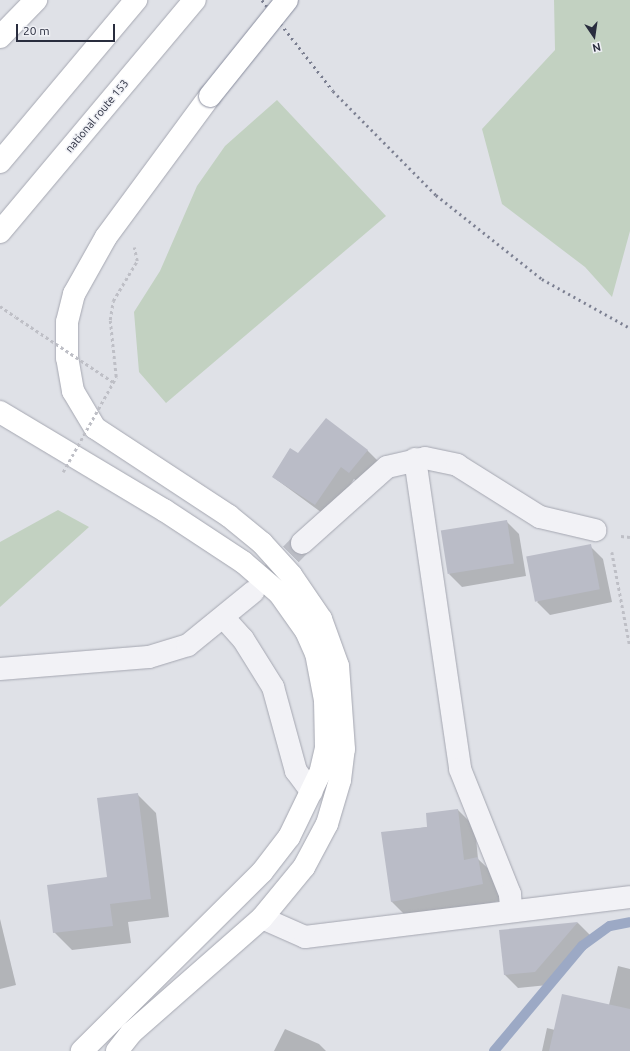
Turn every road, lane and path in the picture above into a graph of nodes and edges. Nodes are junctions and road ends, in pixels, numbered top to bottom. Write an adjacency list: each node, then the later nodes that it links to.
1 (36, 0): 5 (highway)
2 (195, 0): 7 (highway, national route 153)
3 (287, 0): 24 (highway, bridge)
4 (132, 4): 6 (highway)
5 (0, 37)
6 (0, 162)
7 (0, 232)
8 (133, 240): 10 (path)
9 (0, 306): 10 (path, bridge)
10 (113, 382): 13 (path, bridge)
11 (0, 412): 21 (highway)
12 (415, 459): 14 (street); 15 (street); 23 (street)
13 (63, 472)
14 (595, 530)
15 (302, 543)
16 (611, 548): 19 (path)
17 (253, 592): 18 (street)
18 (224, 618): 20 (street); 21 (street)
19 (630, 646)
20 (0, 669)
21 (312, 792): 25 (highway)
22 (630, 897): 23 (street)
23 (511, 910): 24 (street)
24 (262, 918): 26 (highway)
25 (82, 1051)
26 (117, 1051)

